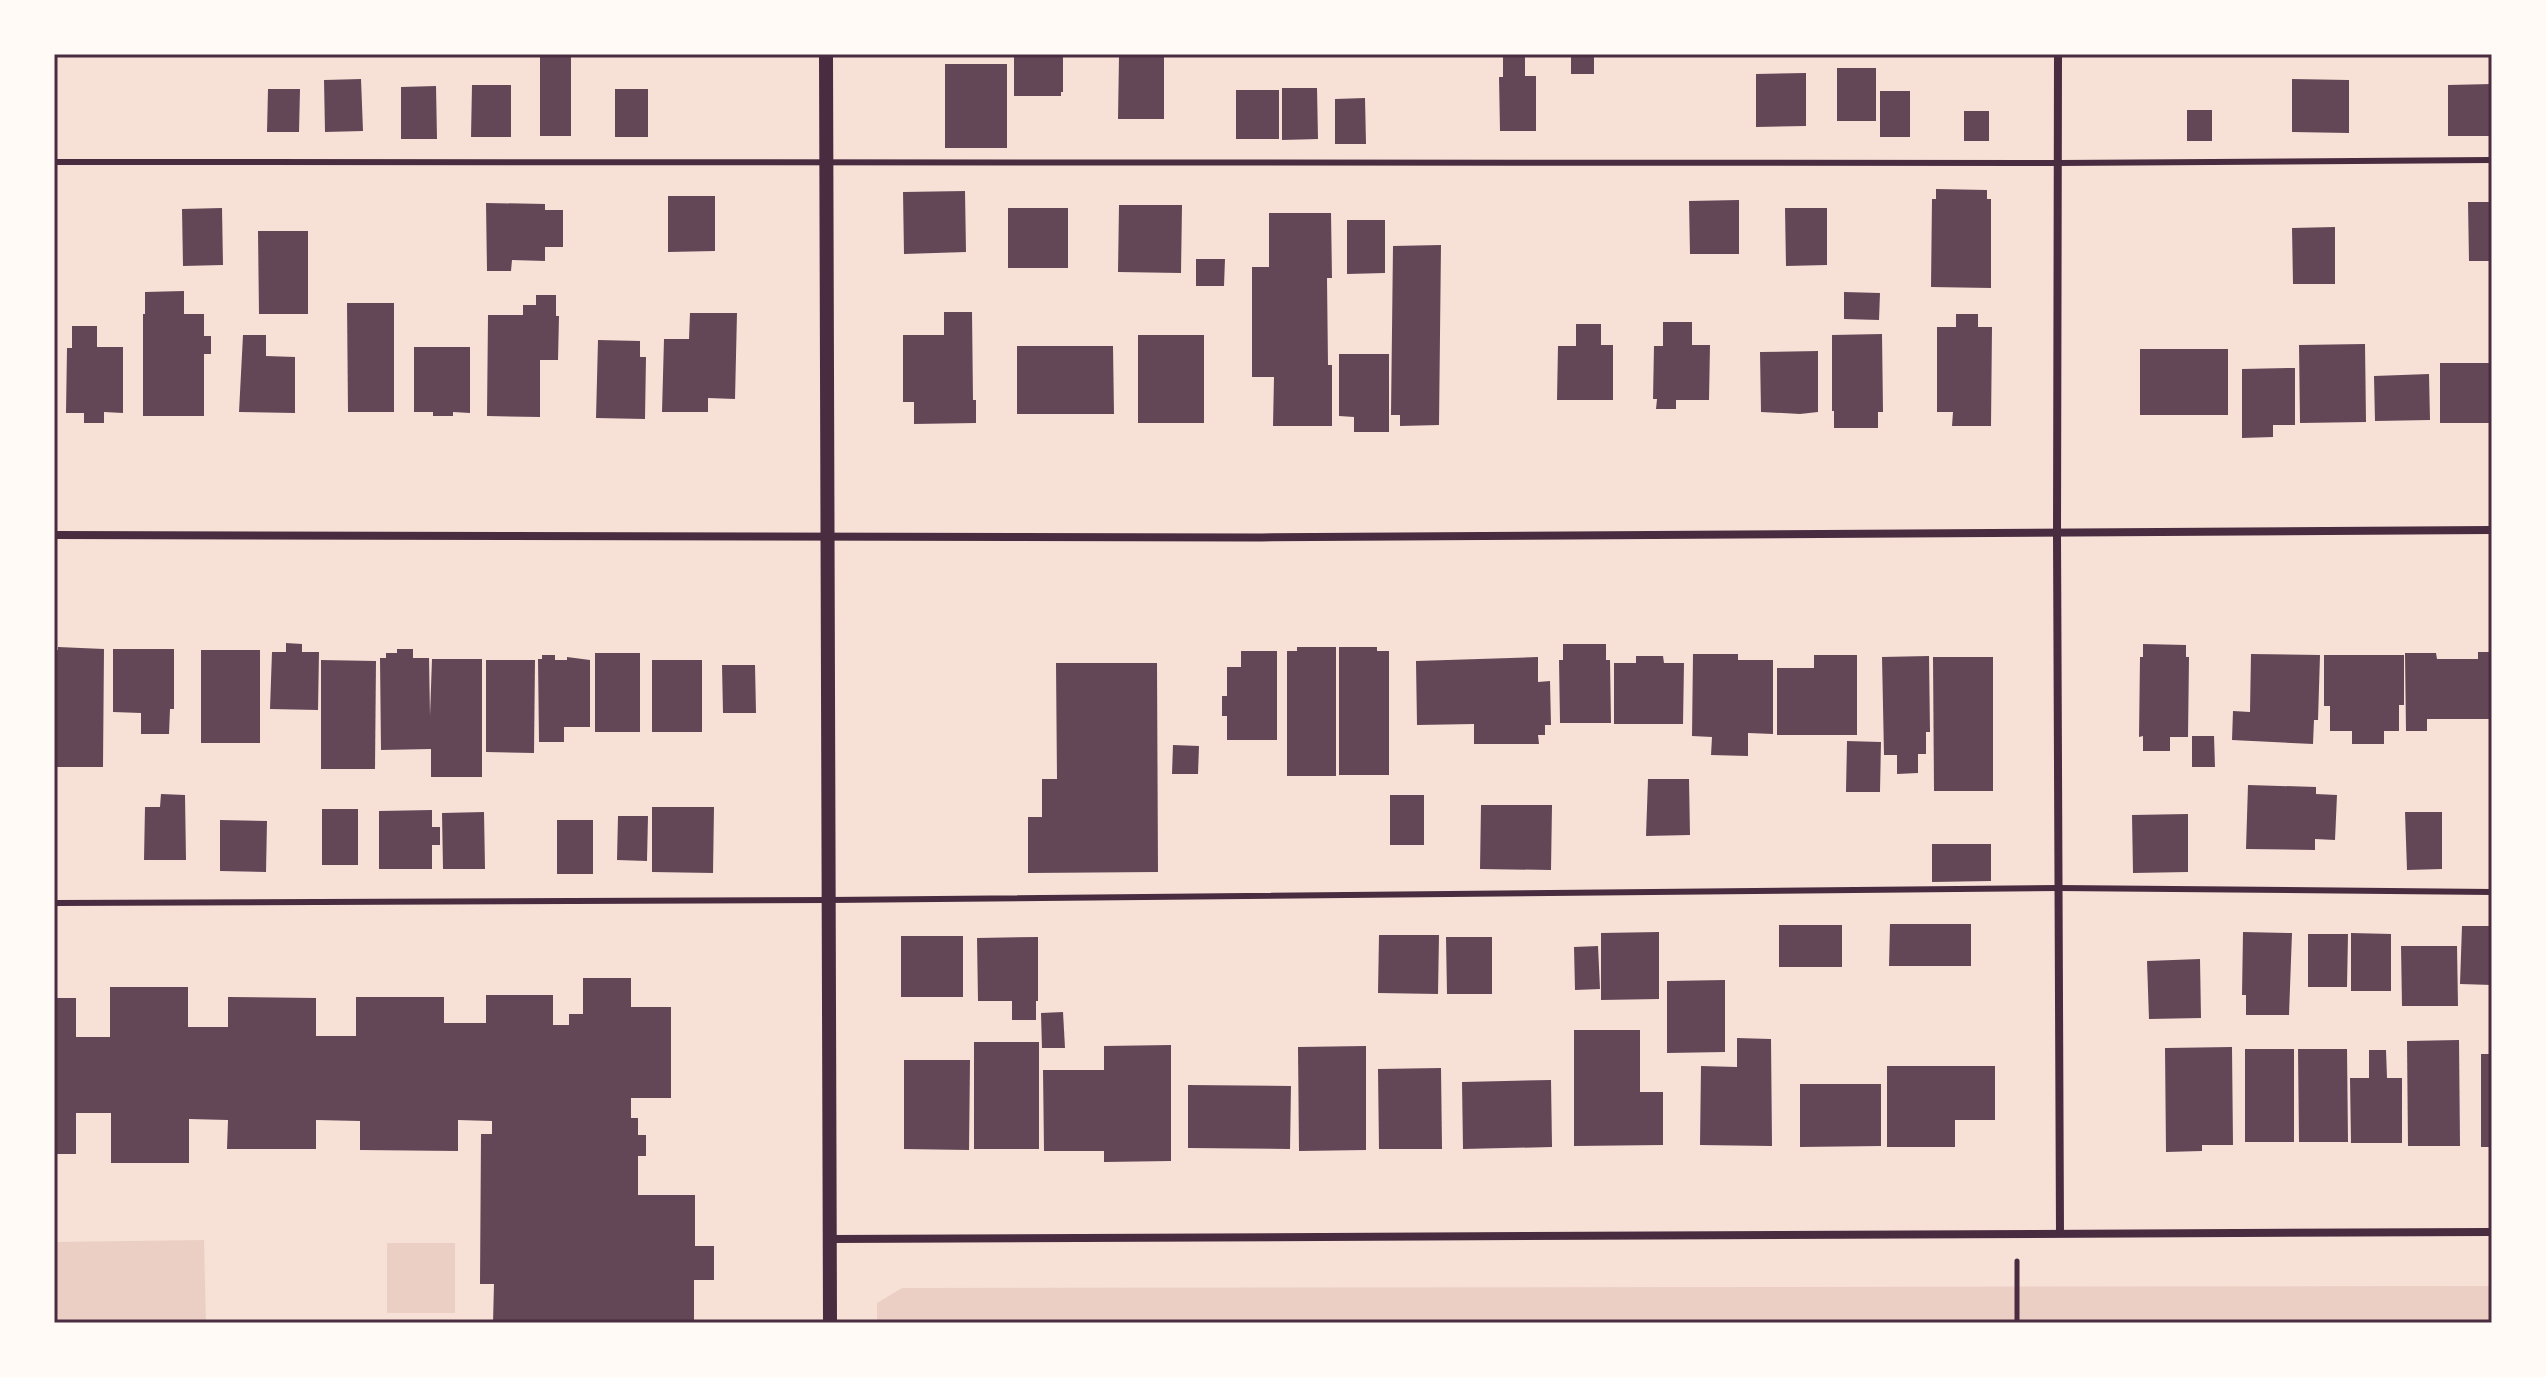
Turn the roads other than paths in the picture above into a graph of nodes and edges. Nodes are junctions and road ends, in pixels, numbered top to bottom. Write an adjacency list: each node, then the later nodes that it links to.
1 (826, 54): 5 (street)
2 (2058, 54): 6 (street)
3 (2492, 160): 6 (lane)
4 (54, 162): 5 (lane)
5 (828, 162): 6 (lane); 10 (street)
6 (2058, 163): 9 (street)
7 (2492, 530): 9 (street)
8 (54, 535): 10 (street)
9 (2057, 535): 10 (street); 11 (street)
10 (828, 539): 13 (street)
11 (2058, 888): 12 (lane); 13 (lane); 15 (street)
12 (2492, 892)
13 (829, 900): 14 (lane); 17 (street)
14 (54, 903)
15 (2060, 1232): 16 (street); 17 (street)
16 (2492, 1232)
17 (830, 1239): 18 (street)
18 (830, 1323)

